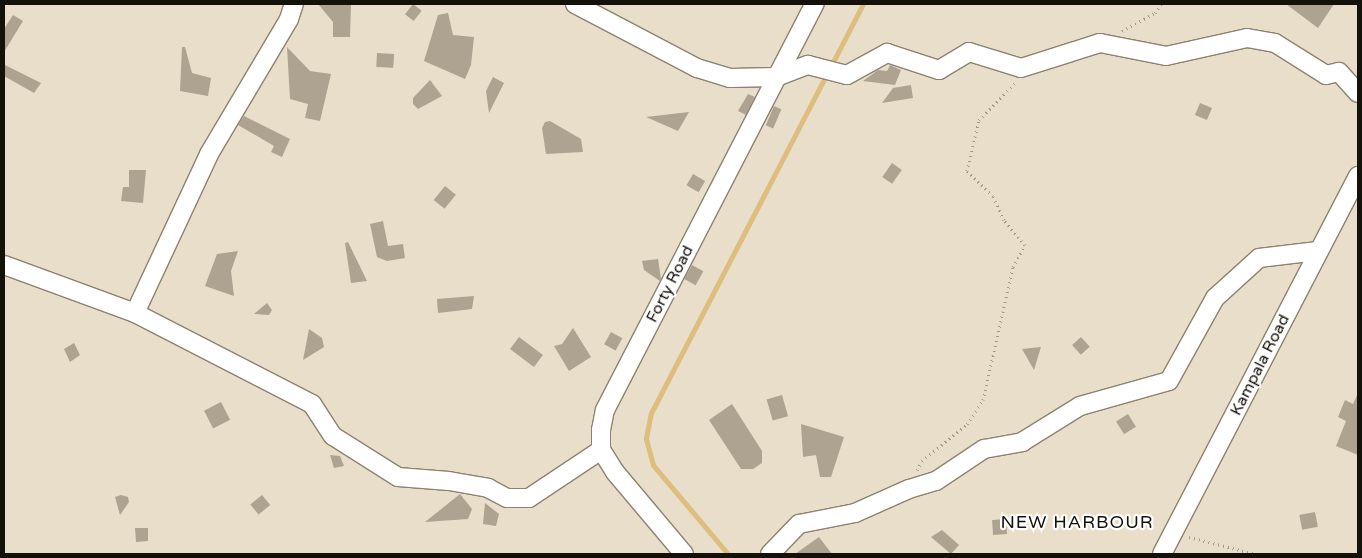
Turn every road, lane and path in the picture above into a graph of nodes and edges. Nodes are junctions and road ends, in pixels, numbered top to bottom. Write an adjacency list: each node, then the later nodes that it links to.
1 (294, 4): 12 (street)
2 (575, 4): 7 (street)
3 (814, 4): 7 (street, Forty Road)
4 (1161, 4): 5 (path)
5 (1100, 43): 6 (street); 8 (street)
6 (1021, 68): 7 (street); 14 (path)
7 (776, 77): 13 (street, Forty Road)
8 (1358, 93)
9 (1358, 176): 10 (street, Kampala Road)
10 (1318, 251): 14 (street); 15 (street, Kampala Road)
11 (4, 265): 12 (street)
12 (136, 313): 13 (street)
13 (601, 450): 16 (street)
14 (908, 489): 17 (street)
15 (1174, 533): 18 (street, Kampala Road); 19 (path)
16 (684, 554)
17 (770, 554)
18 (1162, 554)
19 (1256, 554)

